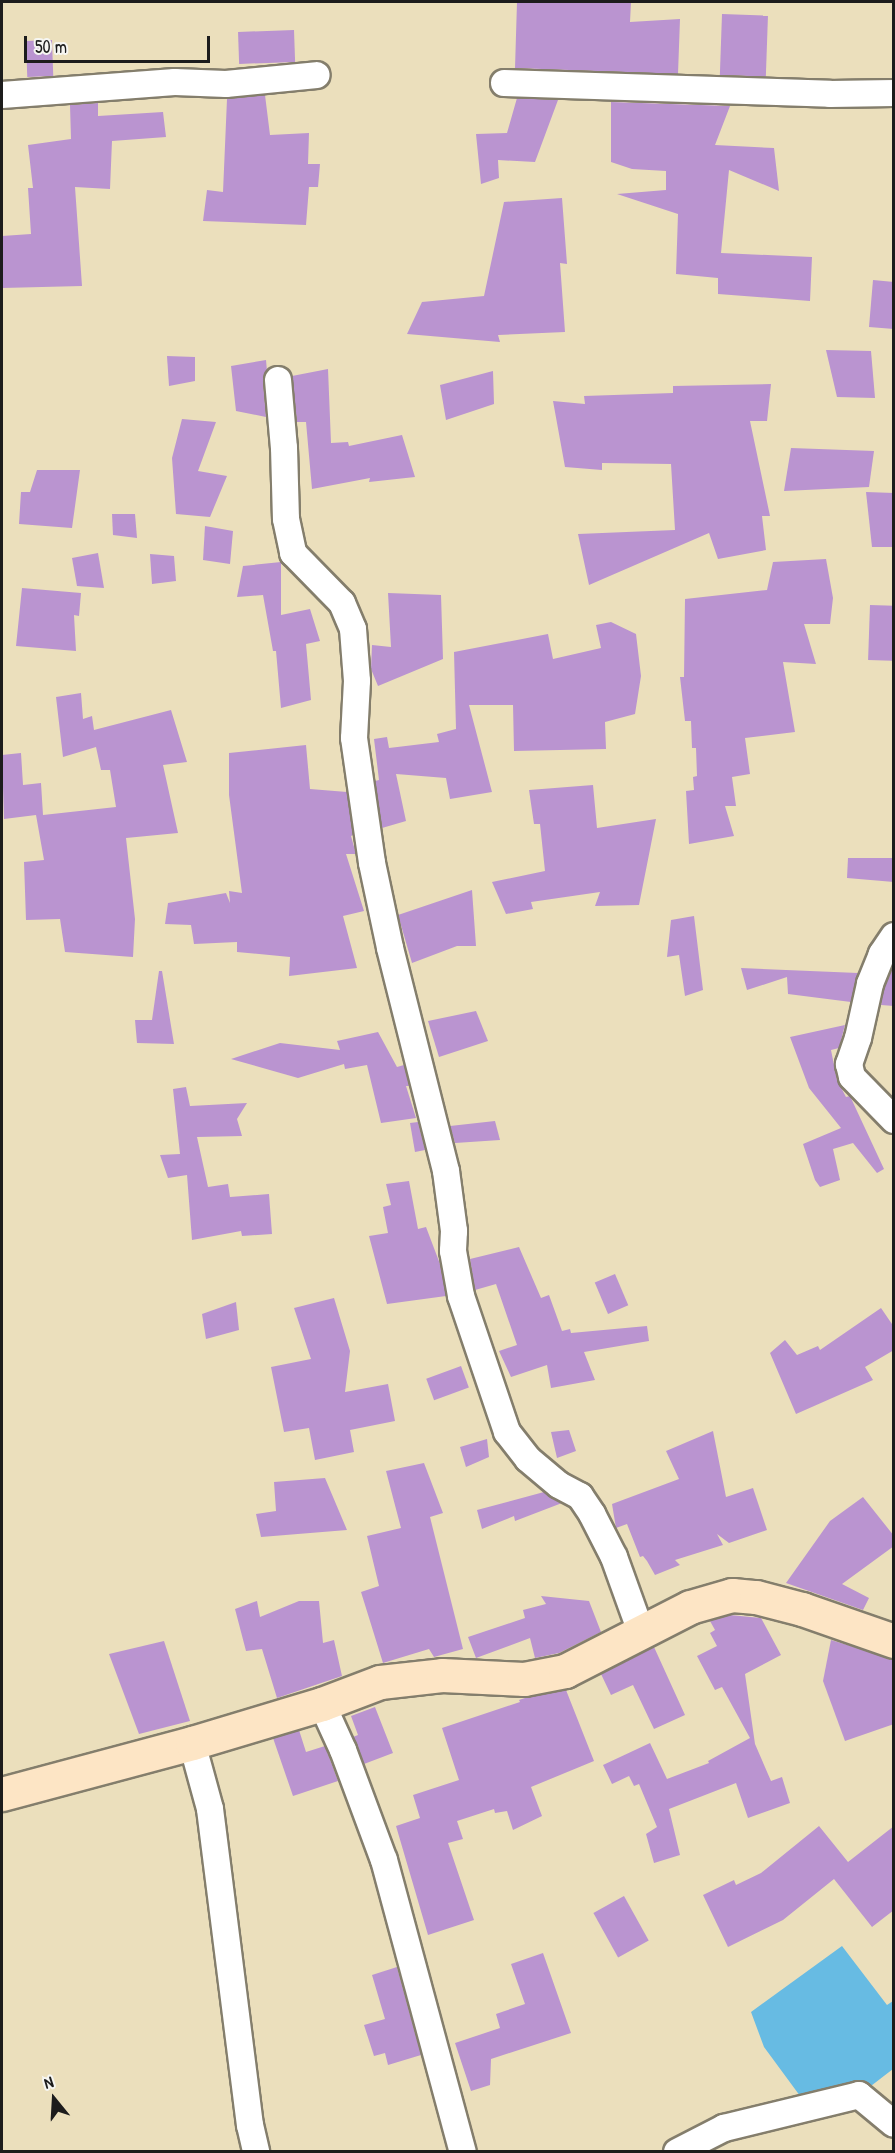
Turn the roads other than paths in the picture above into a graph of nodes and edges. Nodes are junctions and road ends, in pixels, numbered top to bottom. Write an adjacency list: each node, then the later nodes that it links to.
1 (317, 75): 4 (street)
2 (504, 83): 3 (street)
3 (894, 93)
4 (2, 95)
5 (278, 380): 8 (street)
6 (894, 936): 7 (street)
7 (894, 1120)
8 (641, 1632): 9 (street); 10 (street)
9 (894, 1641)
10 (322, 1704): 11 (street); 15 (street)
11 (192, 1743): 12 (street); 14 (street)
12 (2, 1794)
13 (894, 2124): 16 (street)
14 (256, 2151)
15 (463, 2151)
16 (676, 2151)

